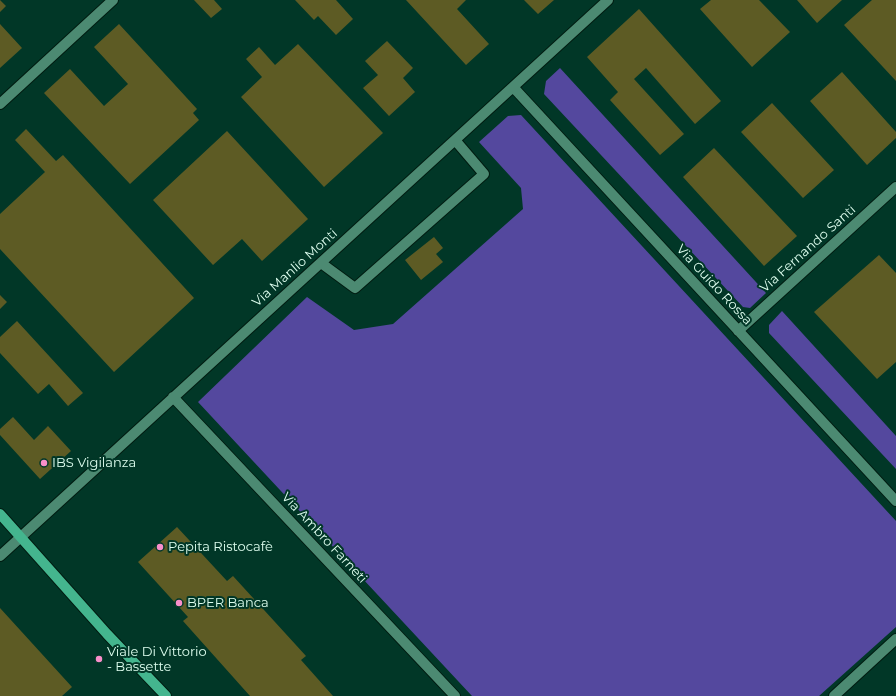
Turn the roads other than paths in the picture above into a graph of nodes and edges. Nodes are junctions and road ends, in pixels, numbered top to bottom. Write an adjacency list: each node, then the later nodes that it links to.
1 (113, 0): 4 (street)
2 (608, 0): 3 (street, Via Manlio Monti)
3 (513, 87): 5 (street, Via Manlio Monti); 8 (street, Via Guido Rossa)
4 (0, 104)
5 (455, 140): 7 (street, Via Manlio Monti); 7 (street)
6 (896, 187): 8 (street, Via Fernando Santi)
7 (321, 263): 9 (street, Via Manlio Monti)
8 (738, 331): 10 (street, Via Guido Rossa)
9 (173, 397): 12 (street, Via Manlio Monti); 16 (street, Via Ambro Farneti)
10 (896, 501)
11 (0, 514): 12 (main road)
12 (21, 537): 13 (street, Via Manlio Monti); 15 (main road)
13 (0, 556)
14 (896, 639): 17 (street)
15 (166, 696)
16 (455, 696)
17 (834, 696)

